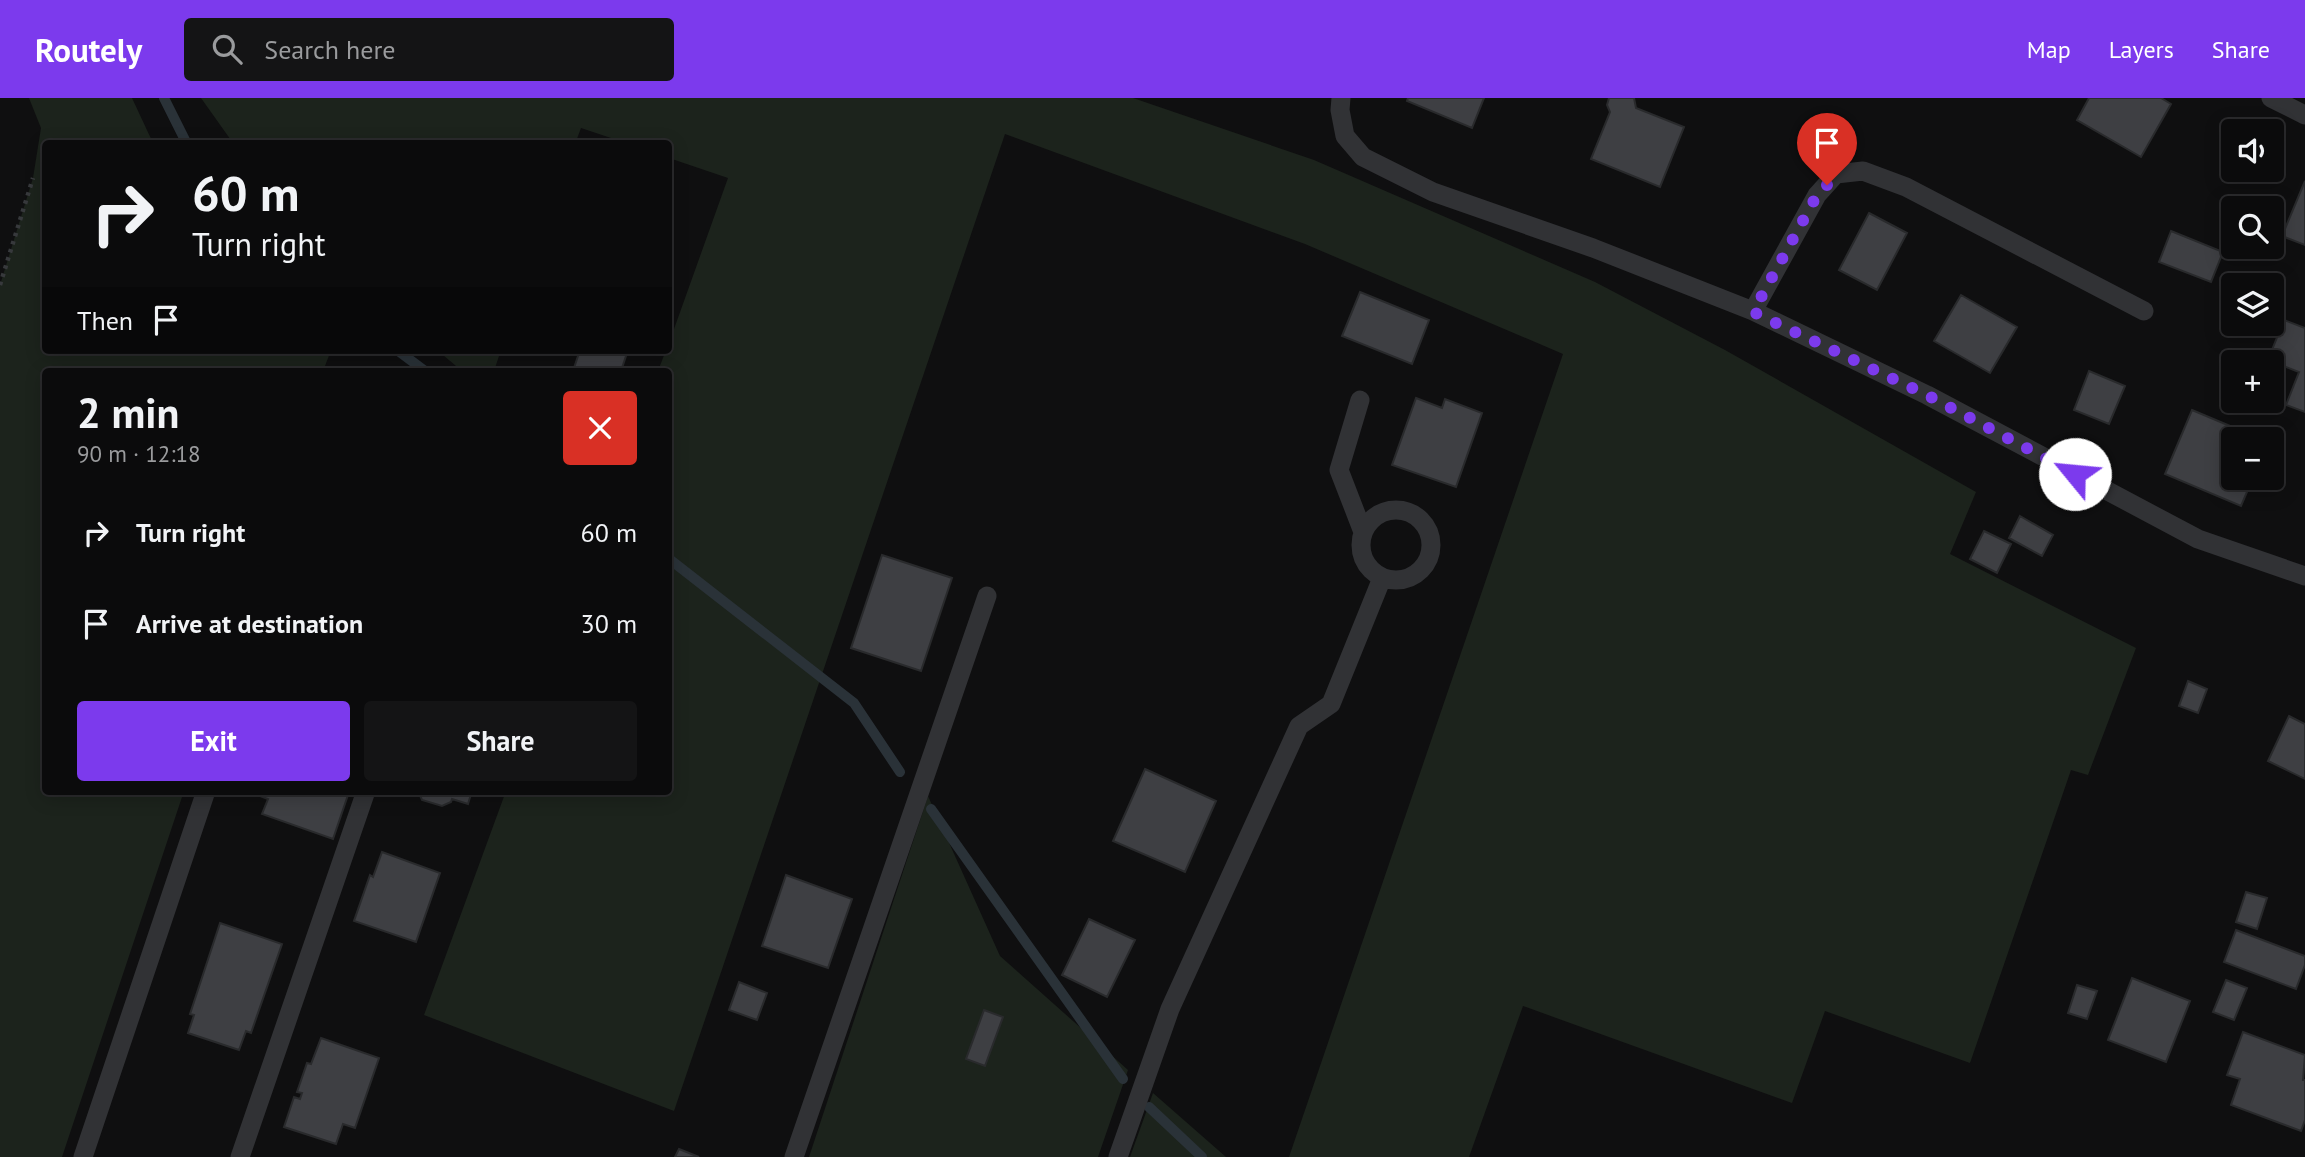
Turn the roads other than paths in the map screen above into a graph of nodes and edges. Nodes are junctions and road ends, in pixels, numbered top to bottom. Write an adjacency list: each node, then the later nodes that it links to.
1 (1341, 98): 5 (lane)
2 (2271, 98): 3 (lane)
3 (2305, 115)
4 (2144, 311): 5 (lane)
5 (1753, 312): 8 (lane)
6 (1360, 400): 7 (lane)
7 (1363, 532): 9 (lane); 9 (lane)
8 (2305, 576)
9 (1382, 578): 16 (lane)
10 (987, 596): 15 (lane)
11 (205, 795): 13 (lane)
12 (365, 795): 14 (lane)
13 (83, 1157)
14 (240, 1157)
15 (794, 1157)
16 (1118, 1157)

